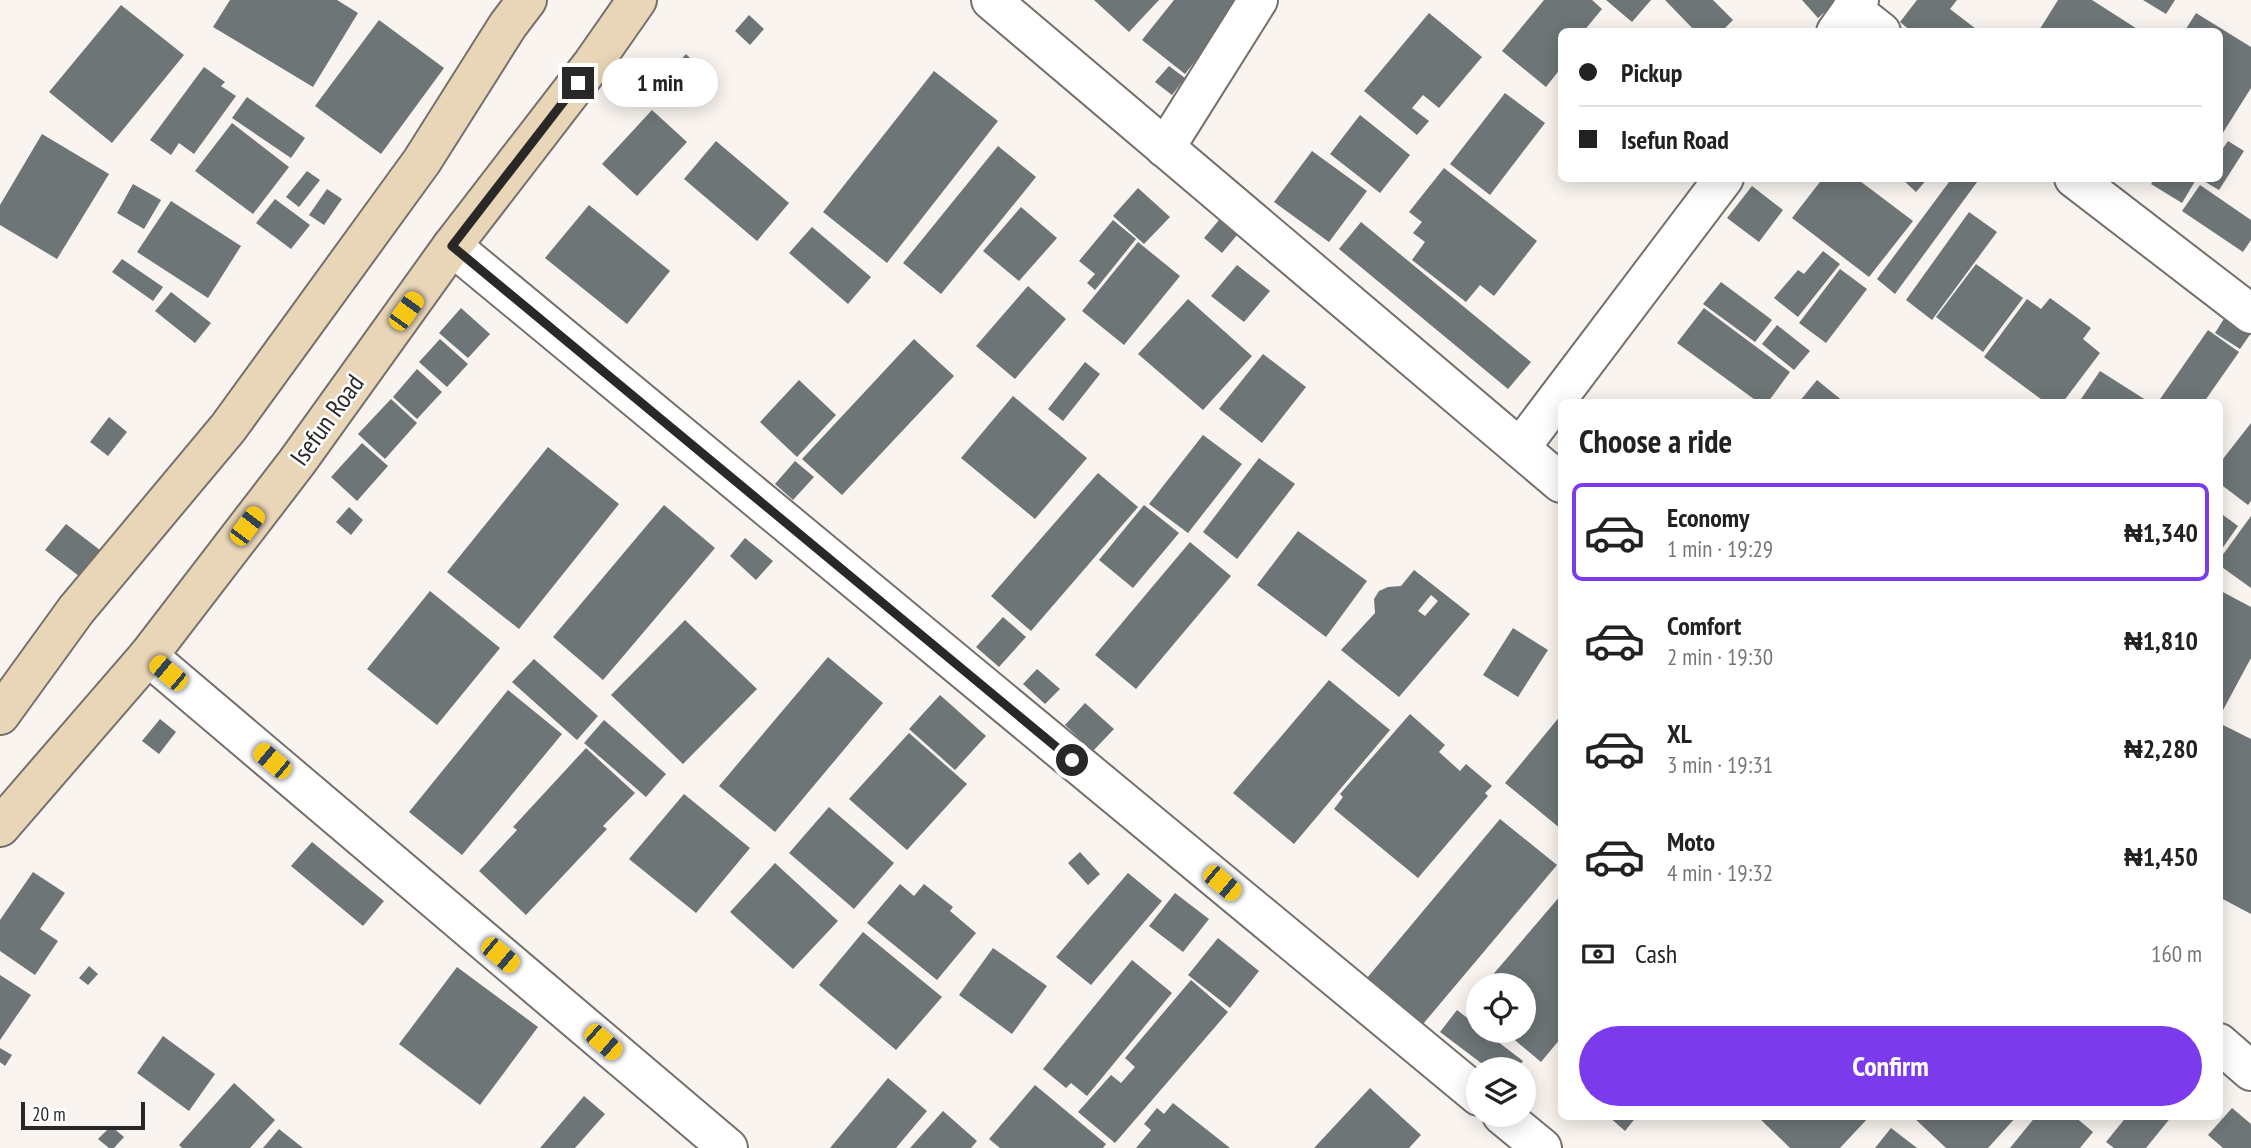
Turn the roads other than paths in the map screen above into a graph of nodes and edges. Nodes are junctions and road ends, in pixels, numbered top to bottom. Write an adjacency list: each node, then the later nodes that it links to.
1 (527, 0): 13 (street)
2 (637, 0): 8 (street, Isefun Road)
3 (991, 0): 5 (street)
4 (1258, 0): 5 (street)
5 (1165, 148): 10 (street)
6 (1721, 182): 10 (street)
7 (2079, 182): 9 (street)
8 (452, 246): 12 (street, Isefun Road); 17 (street)
9 (2251, 314)
10 (1520, 448): 11 (street)
11 (1558, 480)
12 (148, 656): 14 (street, Isefun Road); 19 (street)
13 (0, 715)
14 (0, 827)
15 (2223, 1047): 16 (street)
16 (2251, 1070)
17 (1466, 1085)
18 (1517, 1127): 20 (street)
19 (728, 1148)
20 (1542, 1148)

